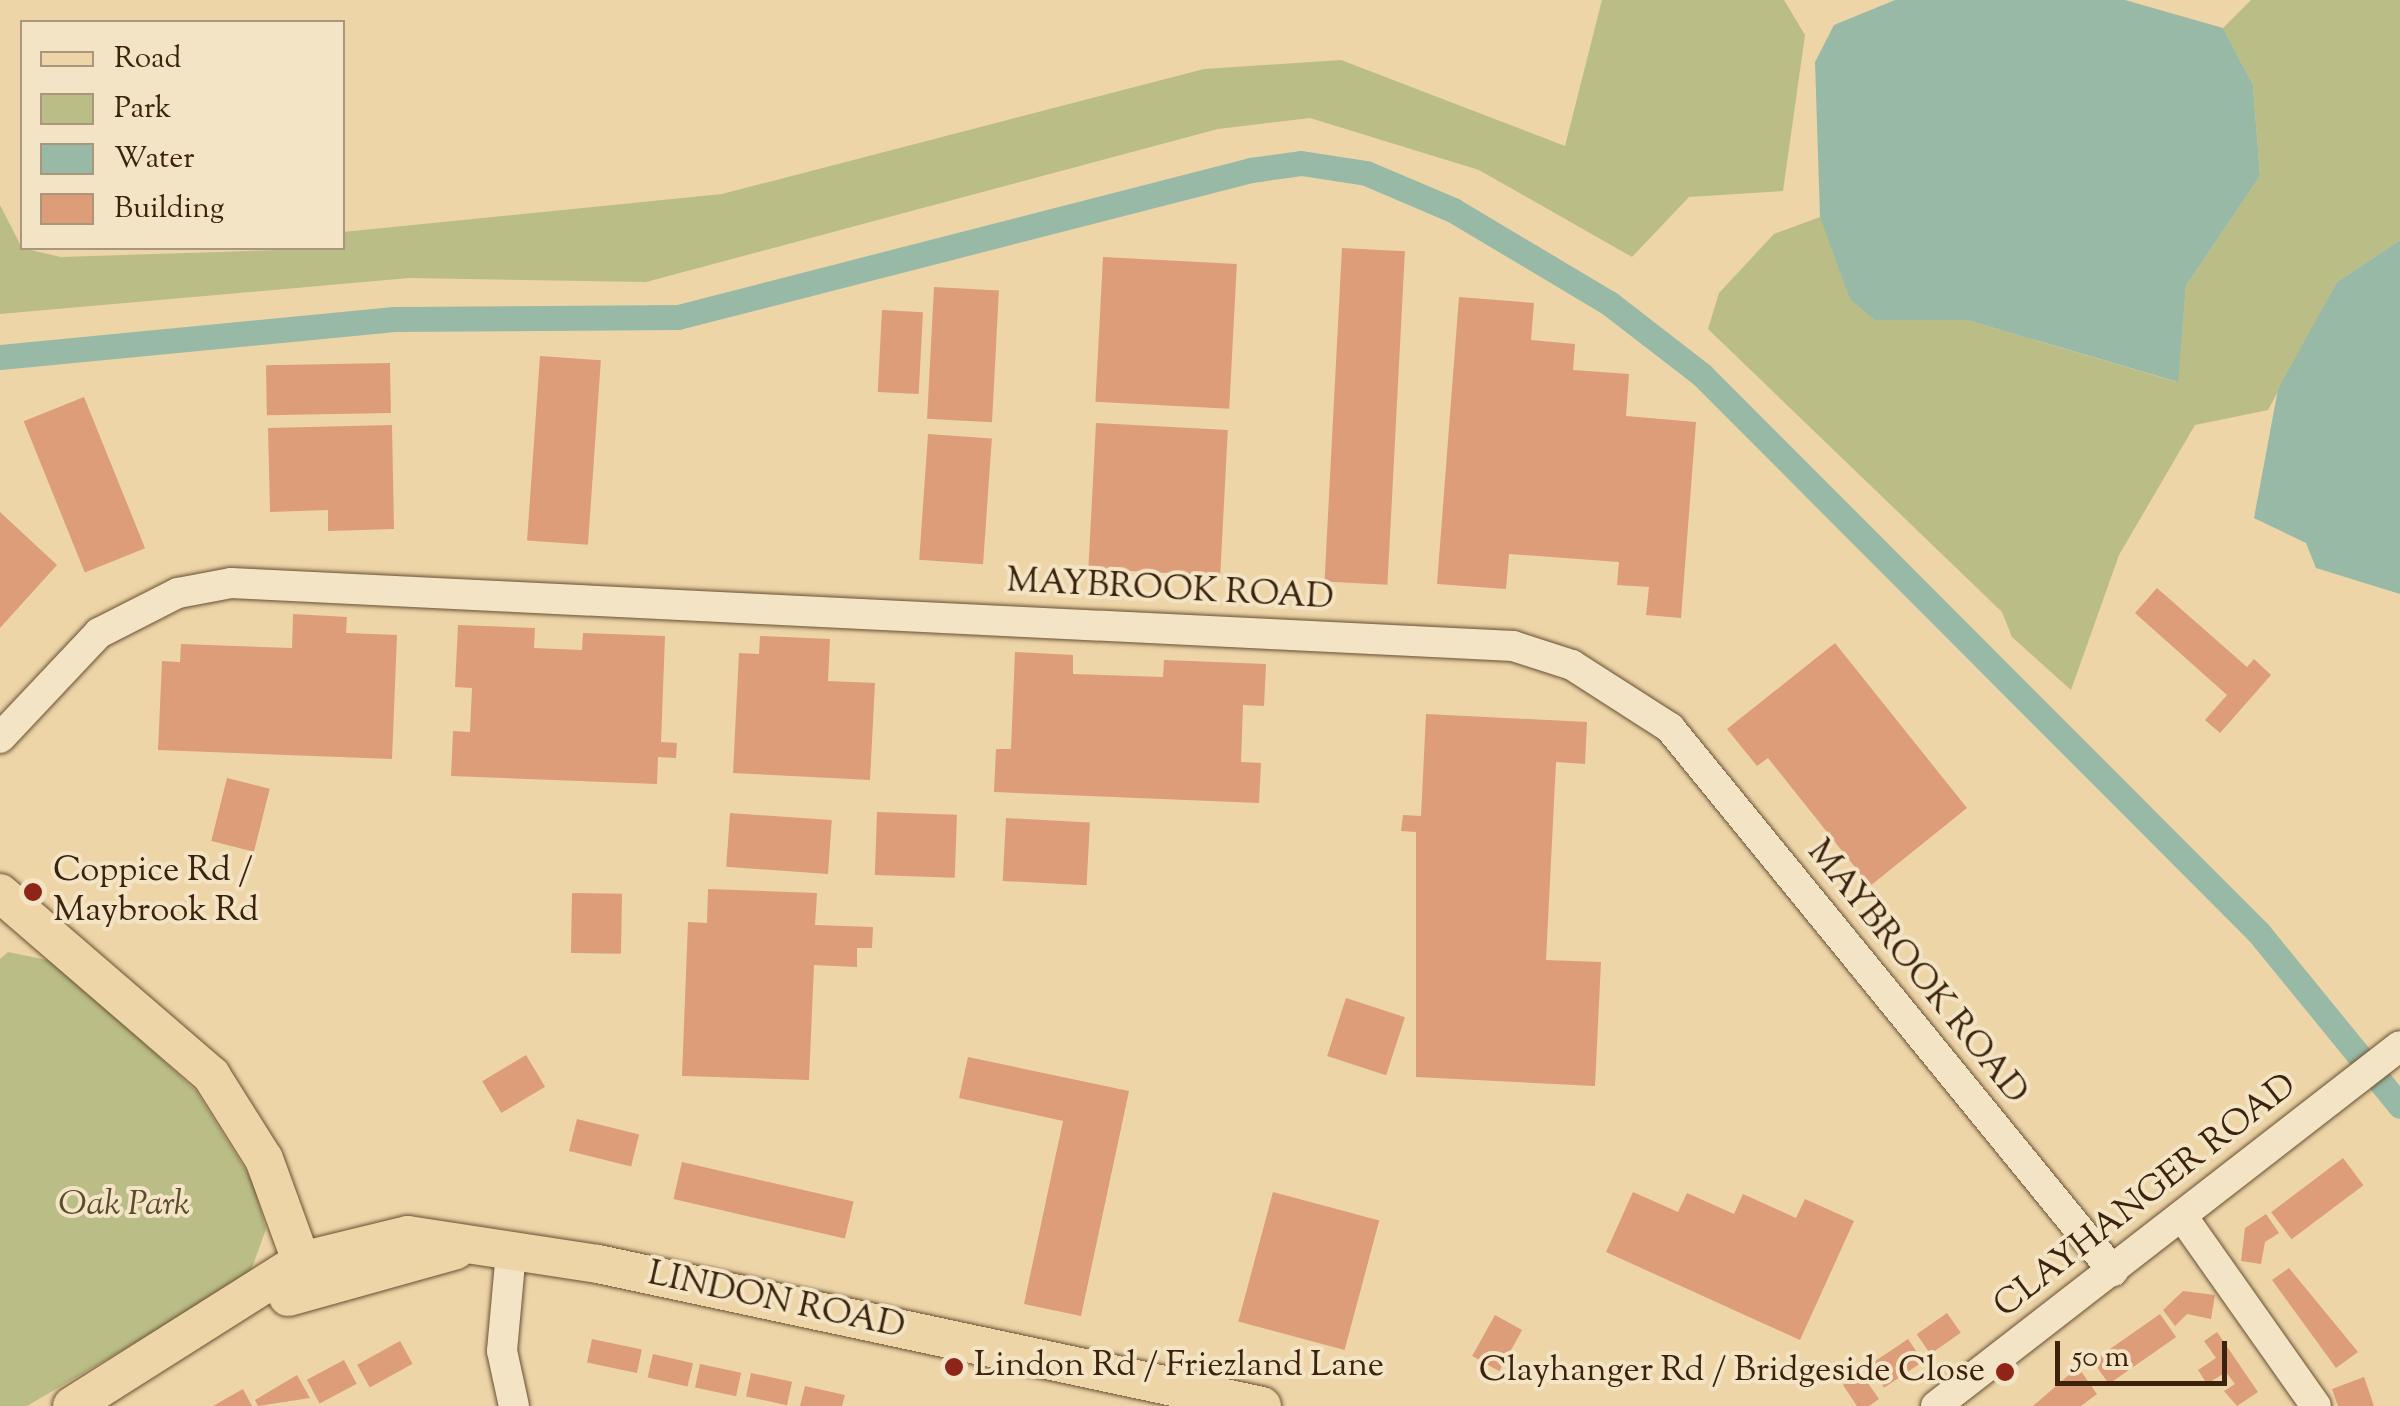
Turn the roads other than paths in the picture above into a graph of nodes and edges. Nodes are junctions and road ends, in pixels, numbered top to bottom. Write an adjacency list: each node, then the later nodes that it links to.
1 (0, 738): 6 (street, MAYBROOK ROAD)
2 (0, 893): 7 (main road)
3 (2399, 1047): 4 (street, CLAYHANGER ROAD)
4 (2182, 1216): 6 (street, CLAYHANGER ROAD); 12 (street)
5 (511, 1252): 7 (main road, LINDON ROAD); 9 (street); 10 (main road, LINDON ROAD)
6 (2113, 1271): 11 (street, CLAYHANGER ROAD)
7 (306, 1275): 8 (main road, LINDON ROAD)
8 (72, 1406)
9 (514, 1406)
10 (1262, 1406)
11 (1936, 1406)
12 (2316, 1406)

